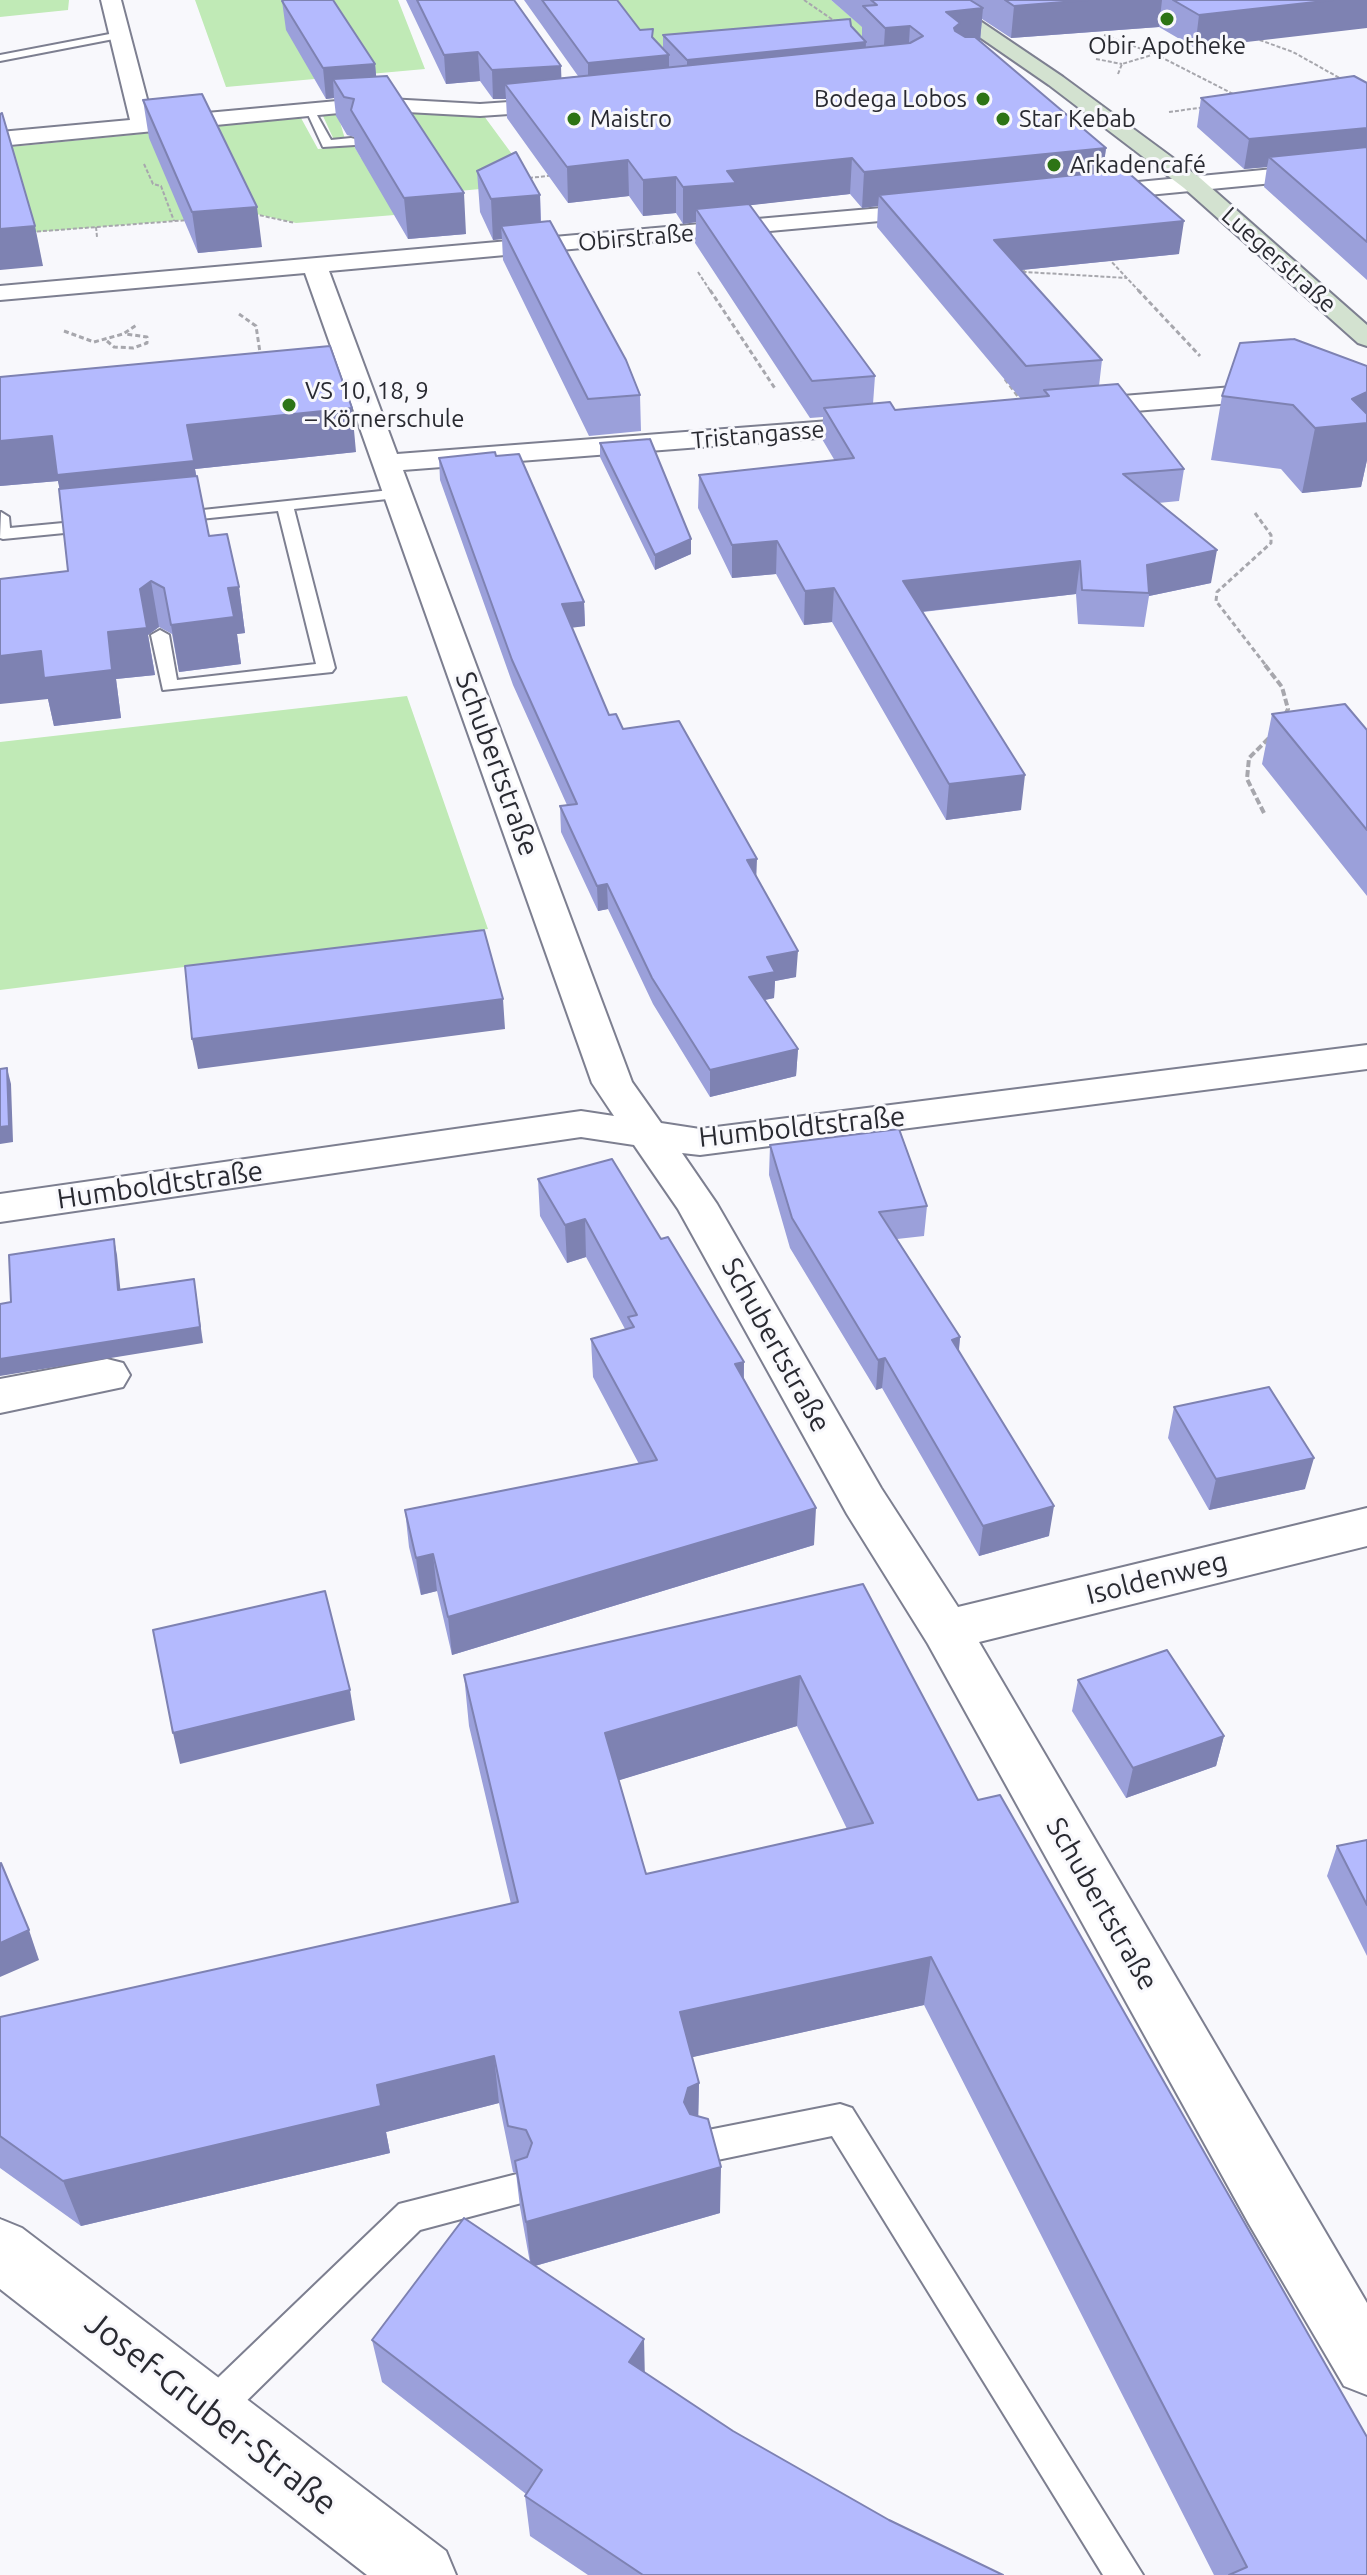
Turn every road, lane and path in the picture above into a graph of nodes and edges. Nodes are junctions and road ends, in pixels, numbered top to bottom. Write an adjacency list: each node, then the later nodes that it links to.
1 (111, 0): 5 (street)
2 (804, 0): 4 (path)
3 (936, 0): 9 (street, Luegerstraße)
4 (841, 26)
5 (120, 35): 10 (lane); 21 (street)
6 (1104, 35): 8 (path)
7 (1250, 36): 13 (path)
8 (1155, 54): 12 (path); 14 (path)
9 (1019, 56): 11 (street); 27 (street, Luegerstraße)
10 (0, 58)
11 (992, 59)
12 (1112, 80)
13 (1355, 87)
14 (1228, 90): 15 (path); 16 (path)
15 (1223, 98)
16 (1240, 98)
17 (370, 104): 17 (street); 19 (street)
18 (1209, 106): 20 (path)
19 (309, 110): 21 (street); 24 (lane)
20 (1163, 111)
21 (143, 127): 22 (street)
22 (119, 129): 23 (street); 33 (path)
23 (0, 139)
24 (351, 142)
25 (1367, 167): 27 (street)
26 (560, 175): 28 (path)
27 (1192, 183): 29 (street); 48 (street, Luegerstraße)
28 (534, 184)
29 (1060, 197)
30 (959, 208): 37 (street, Obirstraße)
31 (242, 215): 34 (path)
32 (199, 219): 33 (path)
33 (174, 221): 35 (path)
34 (308, 223)
35 (96, 227): 36 (path); 38 (path)
36 (28, 233)
37 (673, 234): 41 (street, Obirstraße); 56 (path)
38 (97, 237)
39 (1102, 251): 42 (path)
40 (1015, 262): 42 (path)
41 (315, 267): 43 (street, Obirstraße); 57 (street, Schubertstraße)
42 (1127, 278): 53 (path)
43 (0, 293)
44 (237, 313): 50 (path)
45 (149, 321): 47 (path)
46 (54, 330): 49 (path)
47 (123, 334): 49 (path); 49 (path)
48 (1367, 338)
49 (106, 341)
50 (257, 368)
51 (998, 371): 54 (path)
52 (1367, 384): 53 (street)
53 (1236, 395): 54 (street)
54 (1029, 412)
55 (908, 422): 56 (street, Tristangasse)
56 (803, 431): 57 (street, Tristangasse)
57 (389, 463): 58 (street, Schubertstraße)
58 (400, 494): 59 (lane); 69 (street, Schubertstraße)
59 (285, 506): 62 (lane); 64 (lane)
60 (1255, 513): 65 (path)
61 (1, 517): 63 (lane)
62 (160, 518)
63 (113, 523)
64 (160, 635)
65 (1283, 719)
66 (1278, 729): 67 (path)
67 (1264, 813)
68 (1367, 1057): 69 (street, Humboldtstraße)
69 (645, 1134): 70 (street, Humboldtstraße); 74 (street, Schubertstraße)
70 (0, 1208)
71 (107, 1375): 72 (street)
72 (0, 1396)
73 (1367, 1527): 74 (street, Isoldenweg)
74 (946, 1630): 78 (street, Schubertstraße)
75 (703, 2147): 81 (lane)
76 (517, 2190): 79 (lane)
77 (0, 2250): 79 (street, Josef-Gruber-Straße)
78 (1367, 2363)
79 (210, 2412): 80 (street, Josef-Gruber-Straße)
80 (422, 2575)
81 (1124, 2575)

